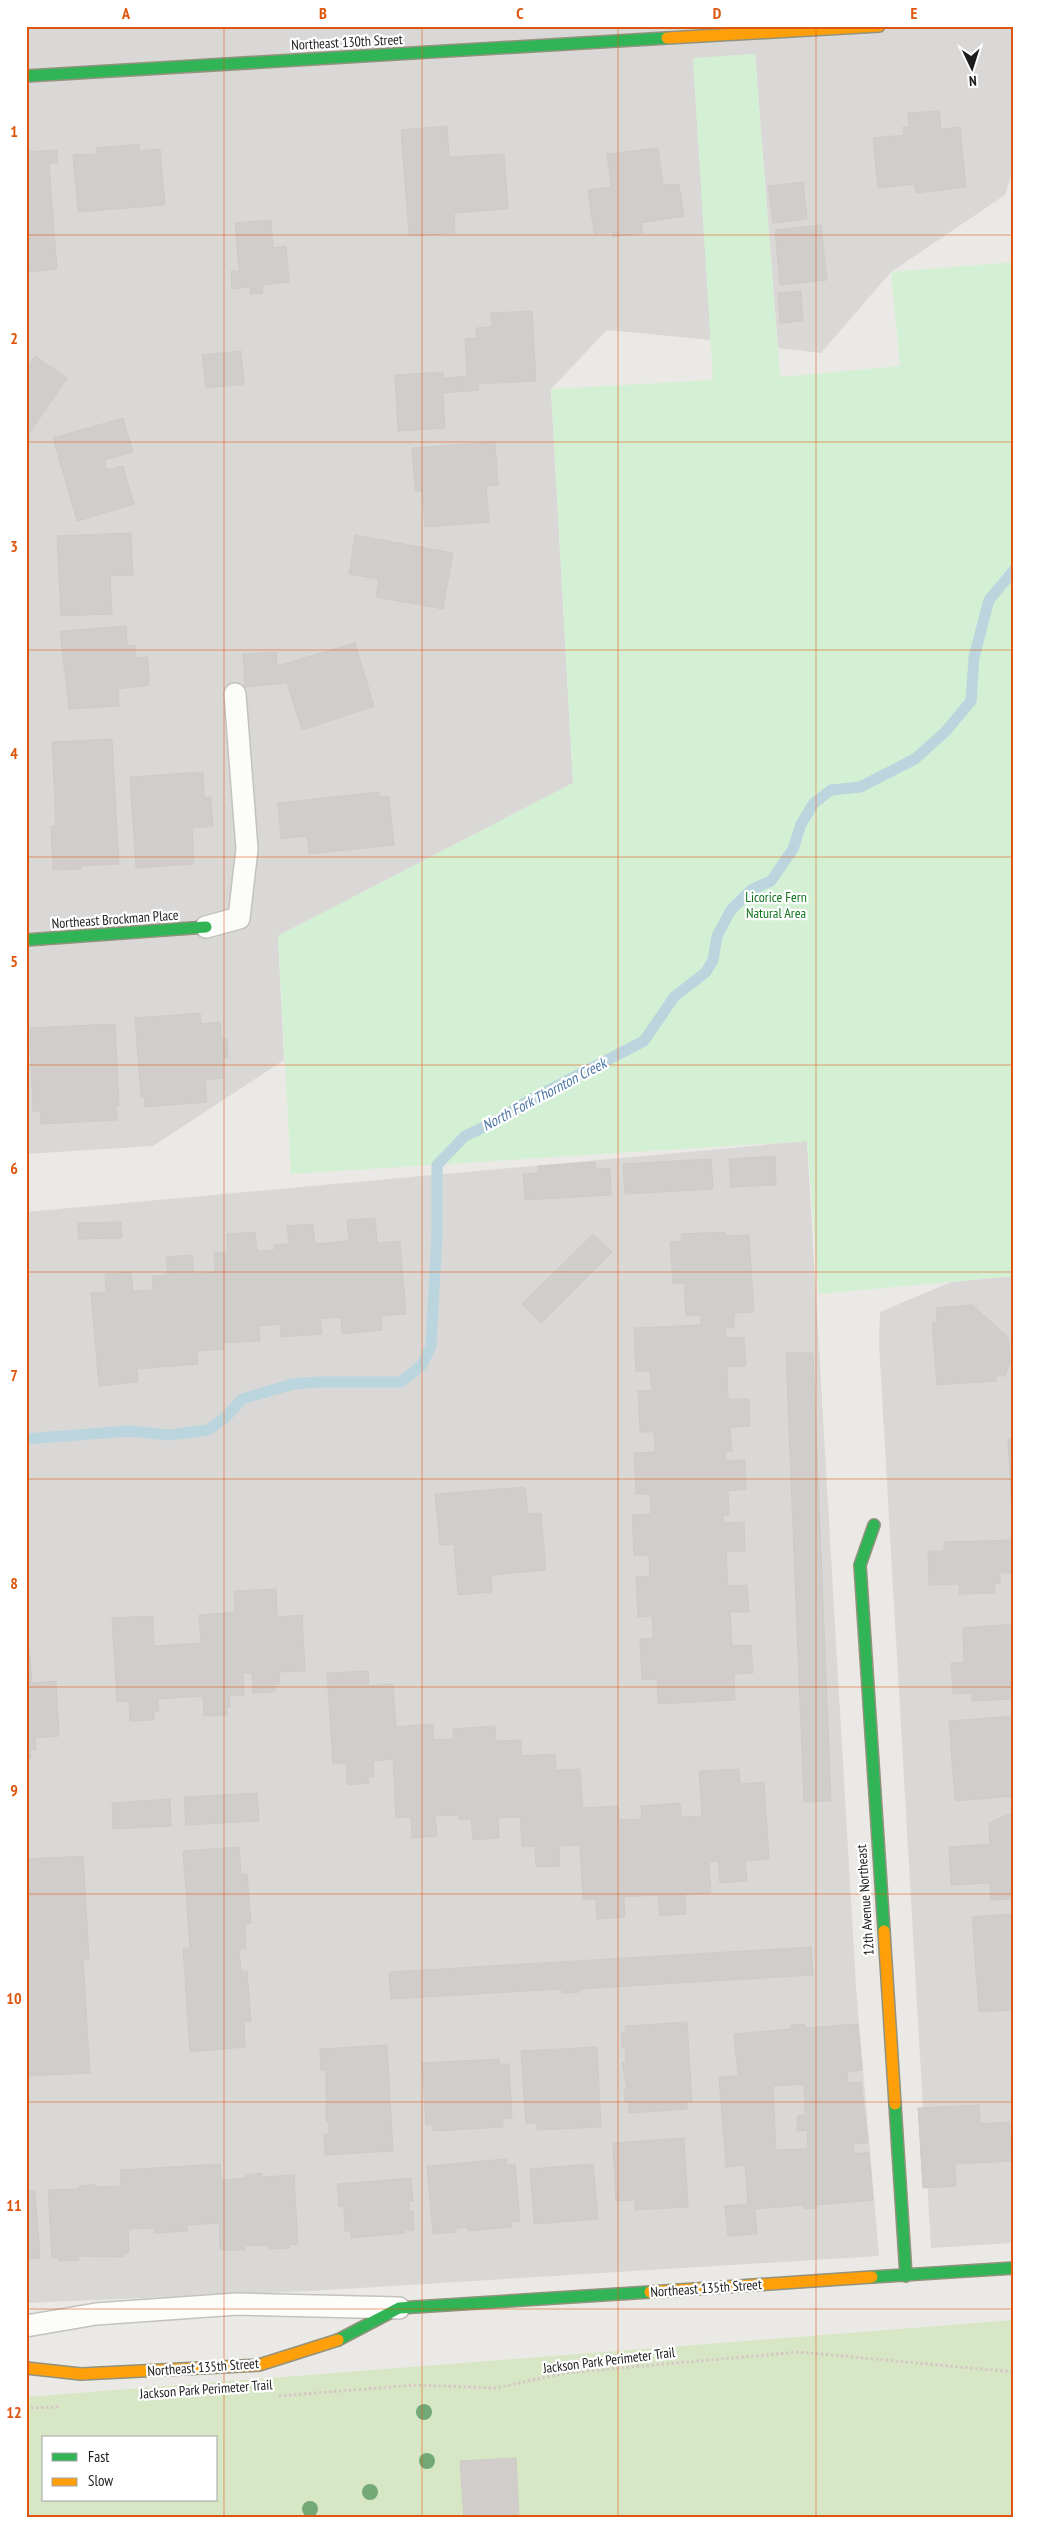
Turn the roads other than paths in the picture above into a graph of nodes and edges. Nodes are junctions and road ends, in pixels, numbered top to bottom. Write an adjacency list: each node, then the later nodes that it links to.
1 (879, 26): 2 (street, Northeast 130th Street)
2 (26, 76)
3 (234, 694): 4 (lane)
4 (206, 927): 5 (street, Northeast Brockman Place)
5 (26, 940)
6 (874, 1525): 8 (street, 12th Avenue Northeast)
7 (1014, 2268): 8 (street, Northeast 135th Street)
8 (906, 2276): 9 (street, Northeast 135th Street)
9 (399, 2308): 10 (lane, Northeast 135th Street); 11 (street, Northeast 135th Street)
10 (26, 2326)
11 (26, 2368)

